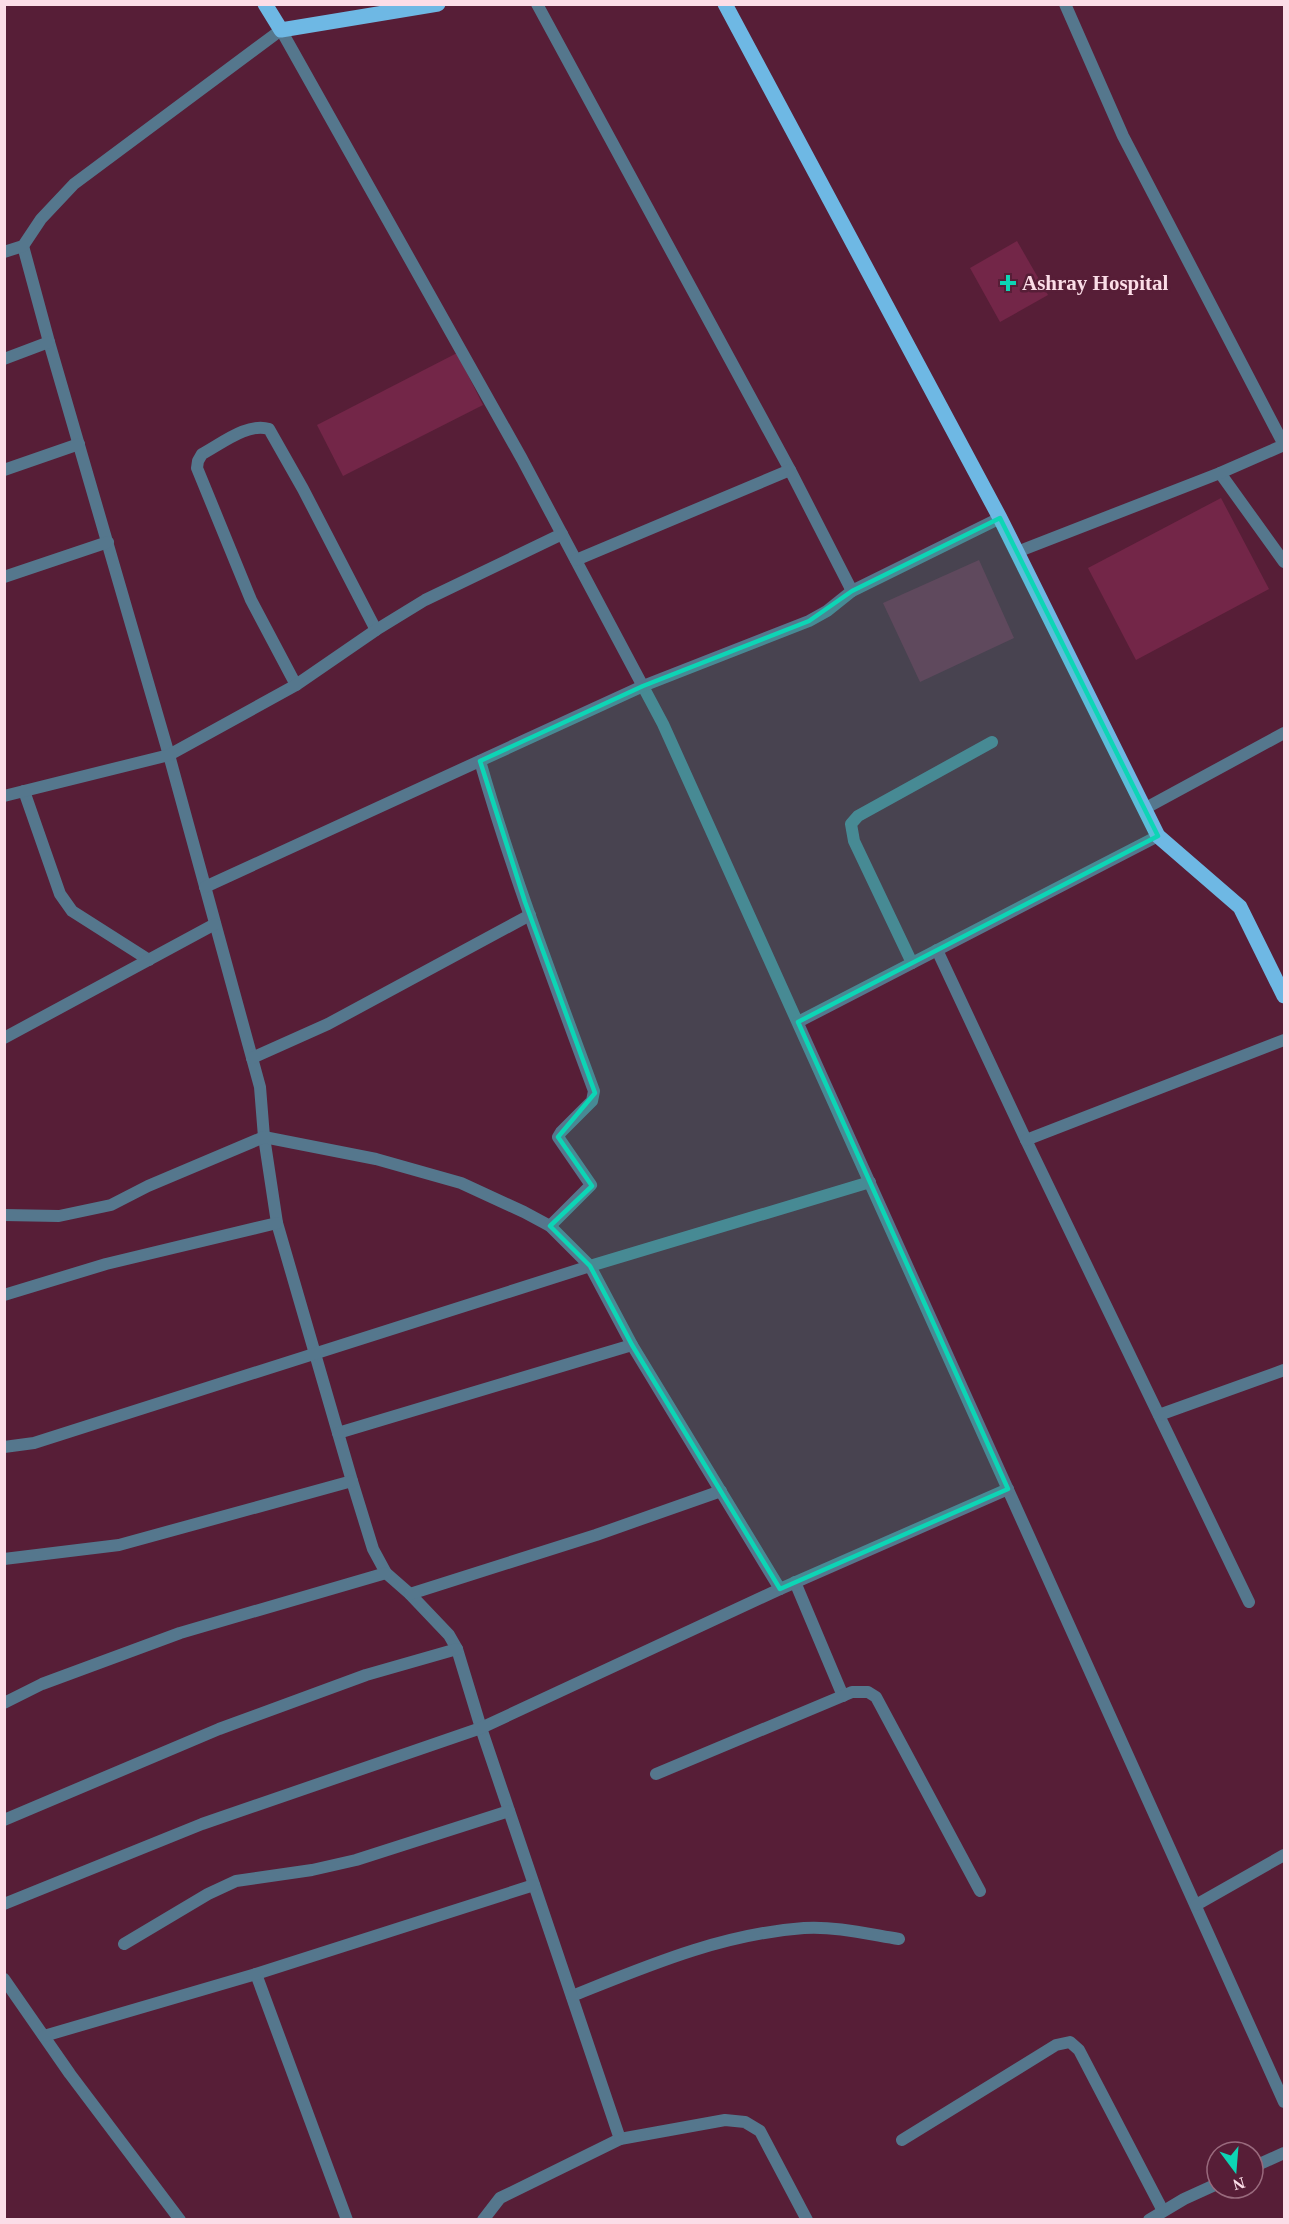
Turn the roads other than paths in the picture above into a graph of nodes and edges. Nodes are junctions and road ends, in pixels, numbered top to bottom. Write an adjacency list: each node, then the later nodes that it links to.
1 (265, 4): 6 (main road)
2 (438, 4): 6 (main road)
3 (537, 4): 13 (street)
4 (725, 4): 15 (main road)
5 (1065, 4): 14 (street)
6 (281, 30): 7 (street); 16 (street)
7 (23, 246): 8 (street); 9 (street)
8 (4, 252)
9 (49, 342): 10 (street); 11 (street)
10 (4, 359)
11 (79, 444): 12 (street); 17 (street)
12 (4, 470)
13 (790, 470): 19 (street); 22 (street)
14 (1220, 473): 18 (street); 20 (street)
15 (1000, 518): 18 (main road); 22 (street)
16 (562, 534): 19 (street); 23 (street)
17 (108, 542): 21 (street); 28 (street)
18 (1017, 552): 32 (main road)
19 (576, 560): 25 (street)
20 (1284, 562)
21 (4, 577)
22 (852, 591): 25 (street)
23 (376, 630): 24 (street); 24 (street)
24 (297, 685): 28 (street)
25 (643, 686): 29 (street); 41 (street)
26 (1284, 733): 32 (street)
27 (992, 742): 39 (street)
28 (169, 755): 30 (street); 34 (street)
29 (480, 761): 34 (street); 35 (street)
30 (24, 791): 31 (street); 38 (street)
31 (4, 796)
32 (1144, 808): 33 (main road)
33 (1158, 836): 37 (street); 40 (main road)
34 (205, 887): 36 (street)
35 (530, 915): 44 (street); 50 (street)
36 (215, 924): 38 (street); 44 (street)
37 (937, 950): 39 (street); 46 (street)
38 (149, 960): 42 (street)
39 (912, 963): 41 (street)
40 (1284, 996)
41 (798, 1022): 47 (street)
42 (4, 1038)
43 (1284, 1040): 46 (street)
44 (252, 1058): 45 (street)
45 (264, 1137): 48 (street); 49 (street); 50 (street)
46 (1026, 1140): 56 (street)
47 (870, 1182): 51 (street); 60 (street)
48 (4, 1215)
49 (277, 1223): 52 (street); 54 (street)
50 (550, 1226): 51 (street)
51 (590, 1266): 53 (street); 54 (street)
52 (4, 1295)
53 (632, 1345): 57 (street); 61 (street)
54 (315, 1354): 57 (street); 58 (street)
55 (1284, 1370): 56 (street)
56 (1159, 1415): 67 (street)
57 (338, 1433): 59 (street)
58 (4, 1447)
59 (352, 1481): 62 (street); 63 (street)
60 (1008, 1490): 64 (street); 79 (street)
61 (720, 1491): 65 (street); 66 (street)
62 (4, 1559)
63 (386, 1573): 66 (street); 70 (street)
64 (795, 1582): 65 (street); 69 (street)
65 (780, 1589): 71 (street)
66 (410, 1594): 68 (street)
67 (1249, 1602)
68 (457, 1649): 71 (street); 74 (street)
69 (843, 1696): 72 (street); 77 (street)
70 (4, 1703)
71 (481, 1728): 73 (street); 78 (street)
72 (656, 1774)
73 (509, 1811): 76 (street); 81 (street)
74 (4, 1820)
75 (1284, 1855): 79 (street)
76 (534, 1885): 82 (street); 84 (street)
77 (980, 1891)
78 (4, 1904)
79 (1196, 1905): 86 (street)
80 (899, 1939): 84 (street)
81 (124, 1944)
82 (256, 1974): 85 (street); 94 (street)
83 (4, 1979): 85 (street)
84 (572, 1996): 87 (street)
85 (44, 2036): 93 (street)
86 (1284, 2102)
87 (620, 2139): 95 (street); 96 (street)
88 (902, 2140): 92 (street)
89 (1284, 2153): 90 (street)
90 (1265, 2162)
91 (1205, 2190): 92 (street)
92 (1163, 2211): 97 (street)
93 (180, 2220)
94 (346, 2220)
95 (483, 2220)
96 (807, 2220)
97 (1149, 2220)

